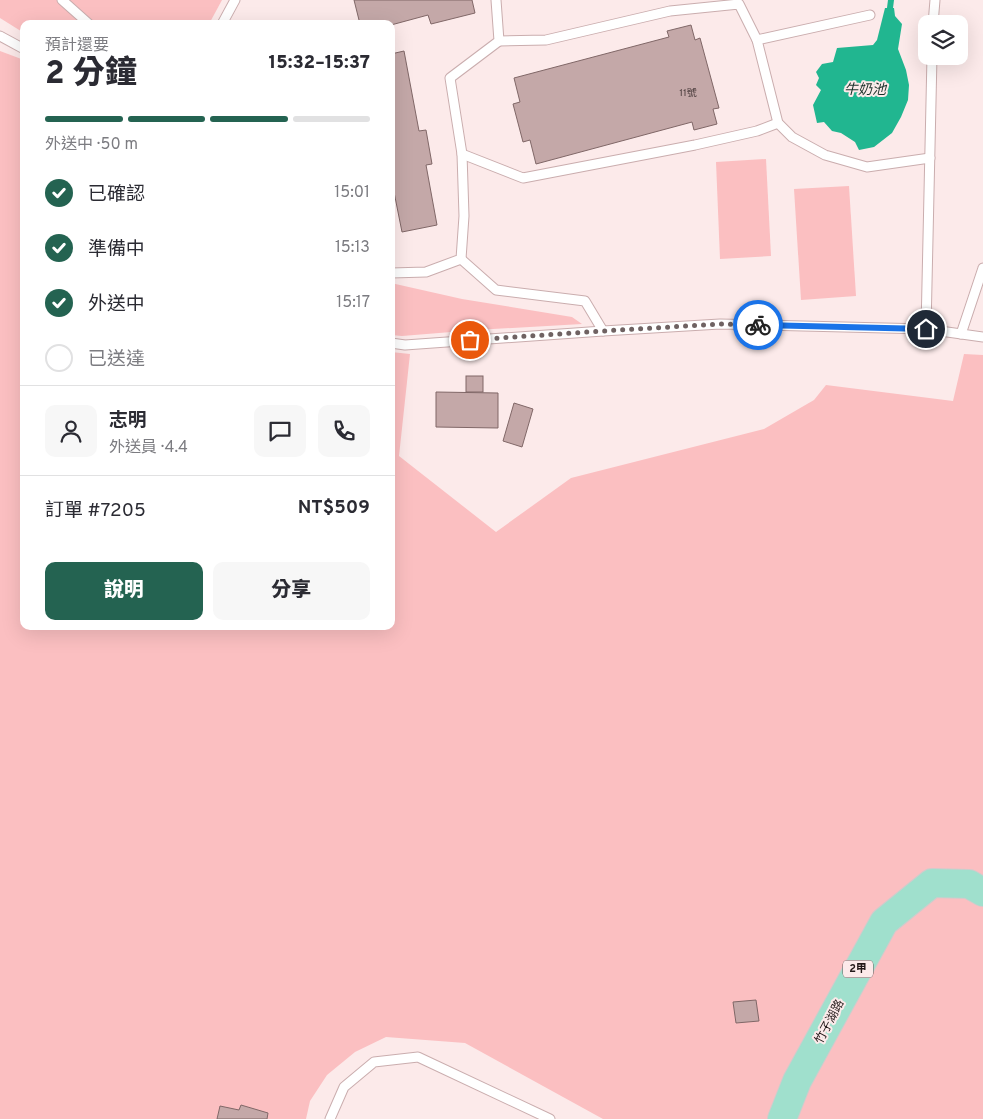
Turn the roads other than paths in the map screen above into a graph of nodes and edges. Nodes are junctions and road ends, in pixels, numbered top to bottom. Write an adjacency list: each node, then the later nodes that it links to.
1 (62, 0): 7 (lane)
2 (235, 0): 8 (lane)
3 (496, 0): 11 (lane)
4 (935, 0): 6 (lane)
5 (870, 15): 10 (lane)
6 (934, 15)
7 (84, 20)
8 (224, 20)
9 (0, 36): 12 (lane)
10 (757, 40): 11 (lane); 14 (lane)
11 (499, 41): 15 (lane)
12 (20, 47)
13 (932, 65): 16 (lane)
14 (778, 123): 15 (lane); 16 (lane)
15 (462, 154): 17 (lane)
16 (930, 158): 20 (lane)
17 (461, 259): 19 (lane); 21 (lane)
18 (983, 268): 22 (lane)
19 (395, 273)
20 (926, 329): 21 (lane); 22 (lane)
21 (603, 331): 24 (lane)
22 (961, 334): 23 (lane)
23 (983, 336)
24 (395, 344)
25 (983, 892): 28 (main road, 竹子湖路 / 2甲)
26 (330, 1119): 27 (lane)
27 (550, 1119)
28 (782, 1119)

